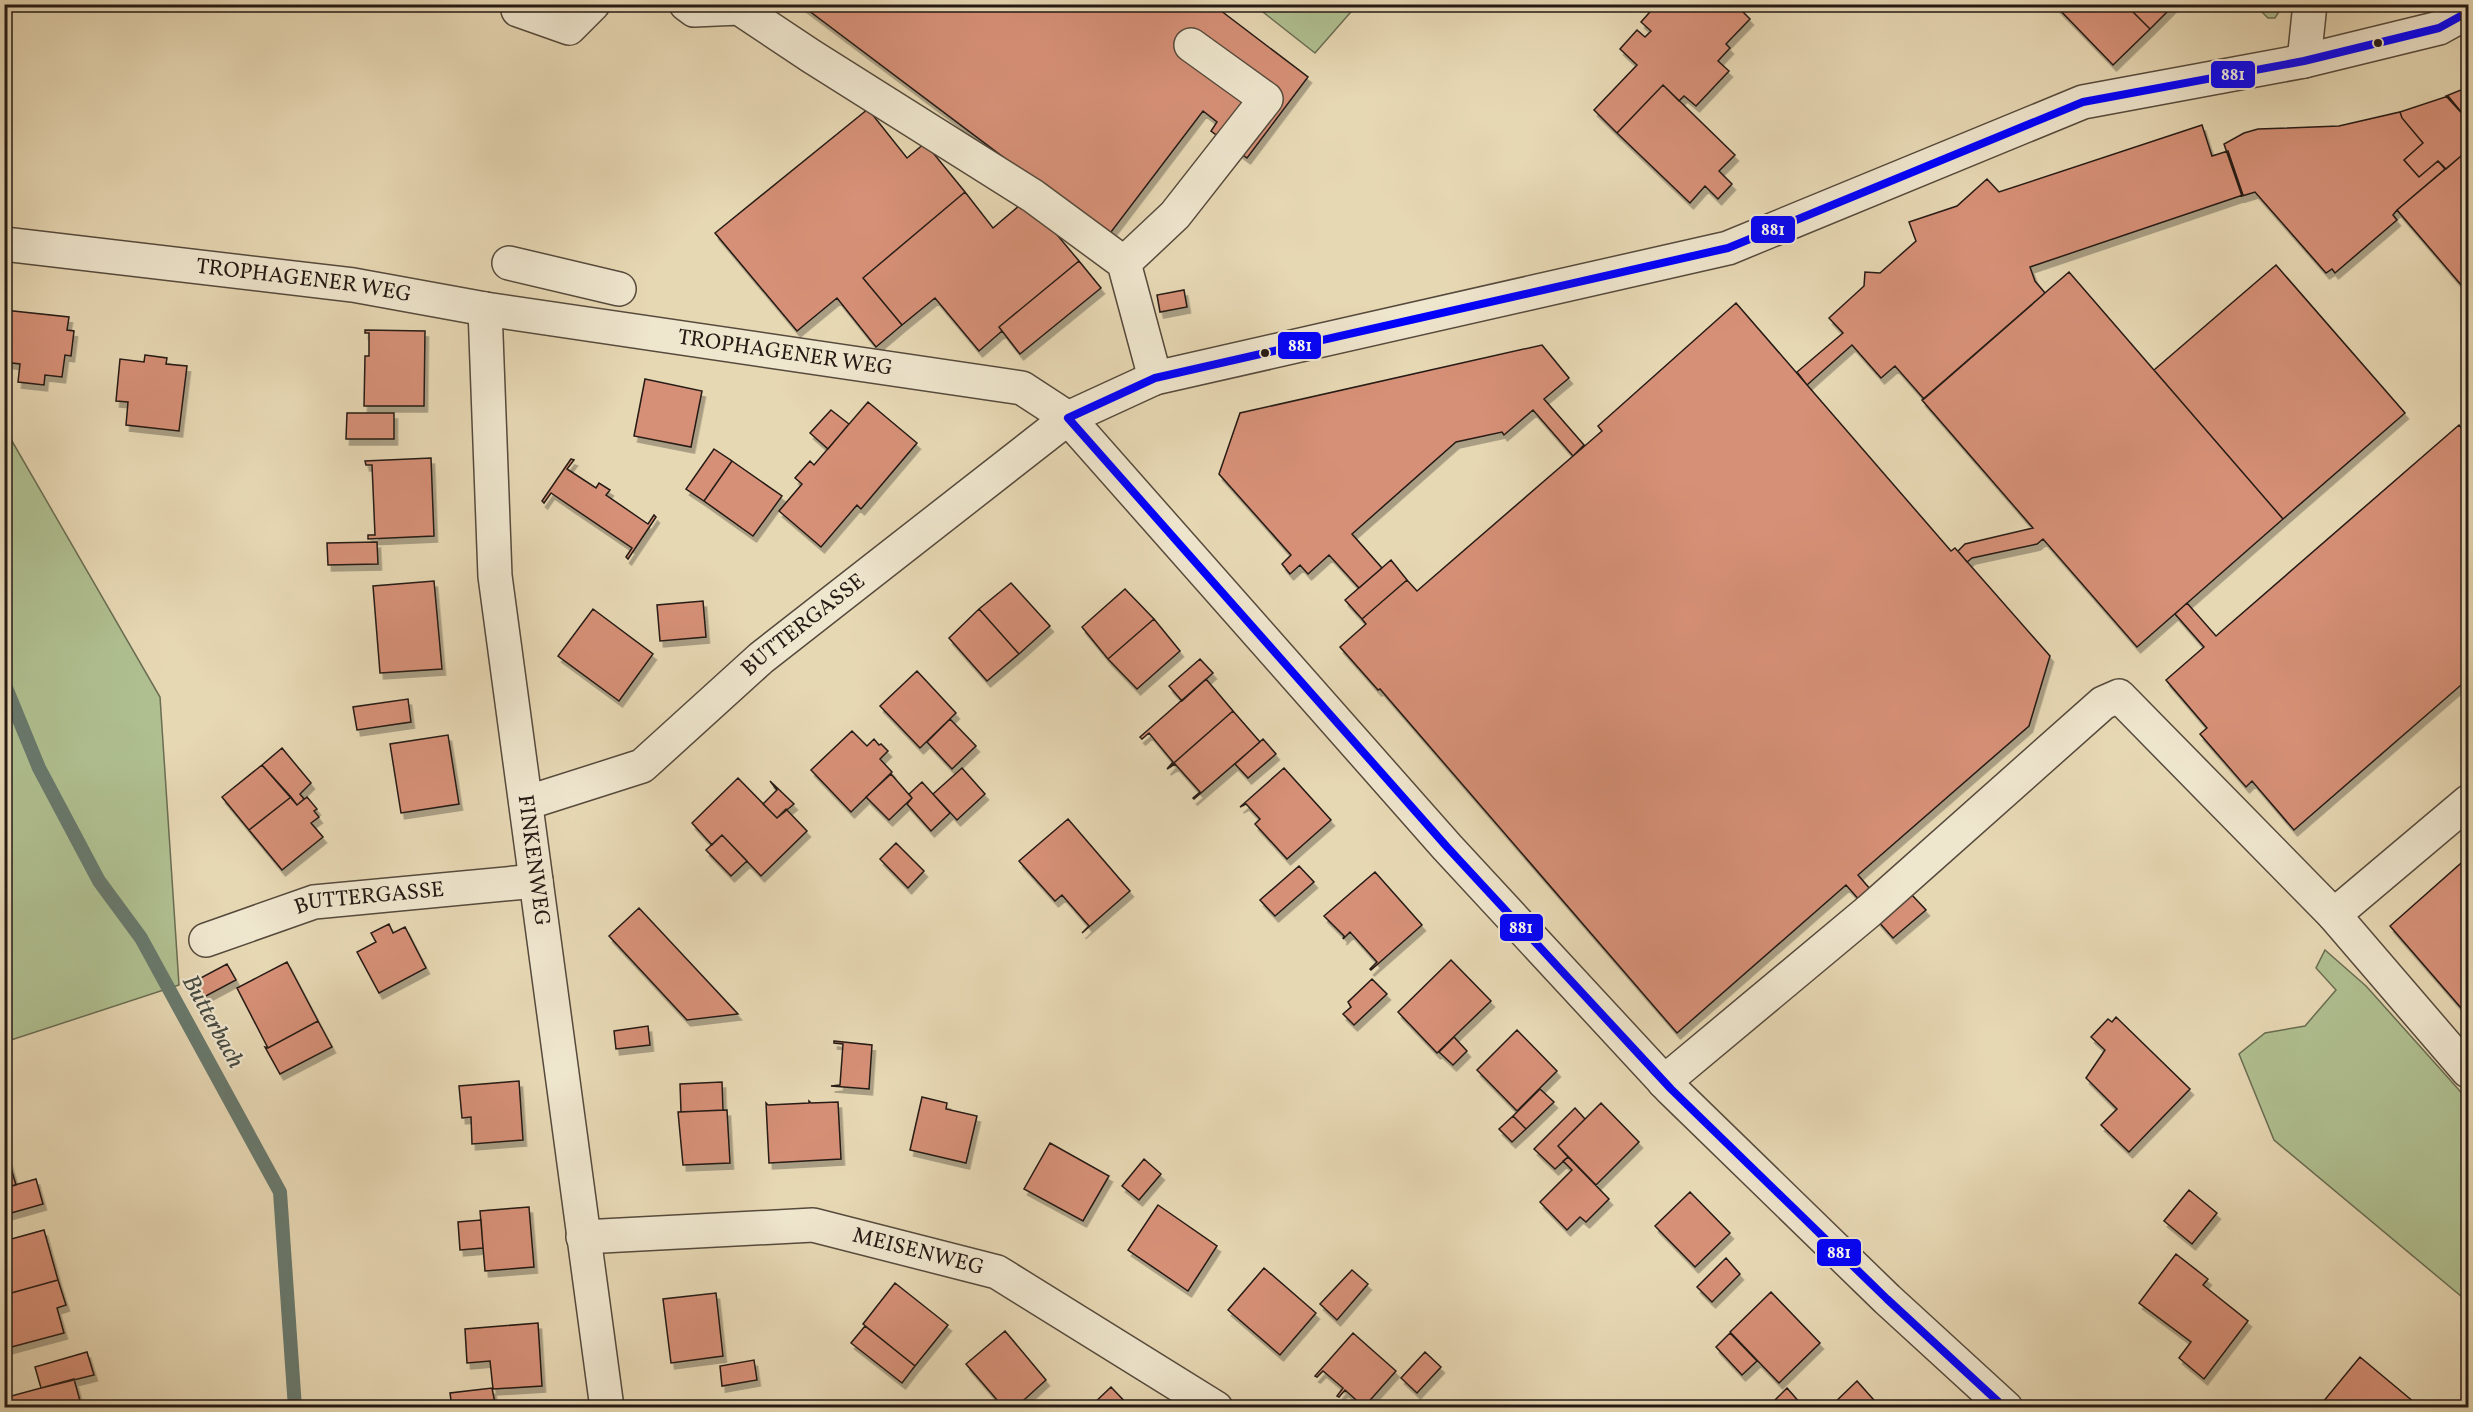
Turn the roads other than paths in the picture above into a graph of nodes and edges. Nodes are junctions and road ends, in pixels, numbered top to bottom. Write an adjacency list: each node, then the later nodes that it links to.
1 (593, 4): 4 (street)
2 (686, 4): 10 (street)
3 (2310, 4): 7 (street)
4 (518, 10)
5 (2469, 12): 7 (street)
6 (1191, 45): 10 (street)
7 (2304, 61): 13 (street)
8 (4, 244): 12 (street, TROPHAGENER WEG)
9 (509, 263): 11 (street)
10 (1124, 263): 13 (street)
11 (619, 289)
12 (485, 309): 14 (street, TROPHAGENER WEG); 16 (street, FINKENWEG)
13 (1155, 378): 14 (street)
14 (1068, 418): 16 (street, BUTTERGASSE); 21 (street, TROPHAGENER WEG)
15 (2469, 802): 18 (street)
16 (526, 803): 17 (street, FINKENWEG)
17 (536, 881): 19 (street, BUTTERGASSE); 22 (street, FINKENWEG)
18 (2334, 915): 20 (street); 21 (street)
19 (206, 940)
20 (2469, 1071)
21 (1664, 1082): 25 (street, TROPHAGENER WEG)
22 (583, 1237): 23 (street, FINKENWEG); 24 (street, MEISENWEG)
23 (607, 1407)
24 (1216, 1407)
25 (2006, 1407)

